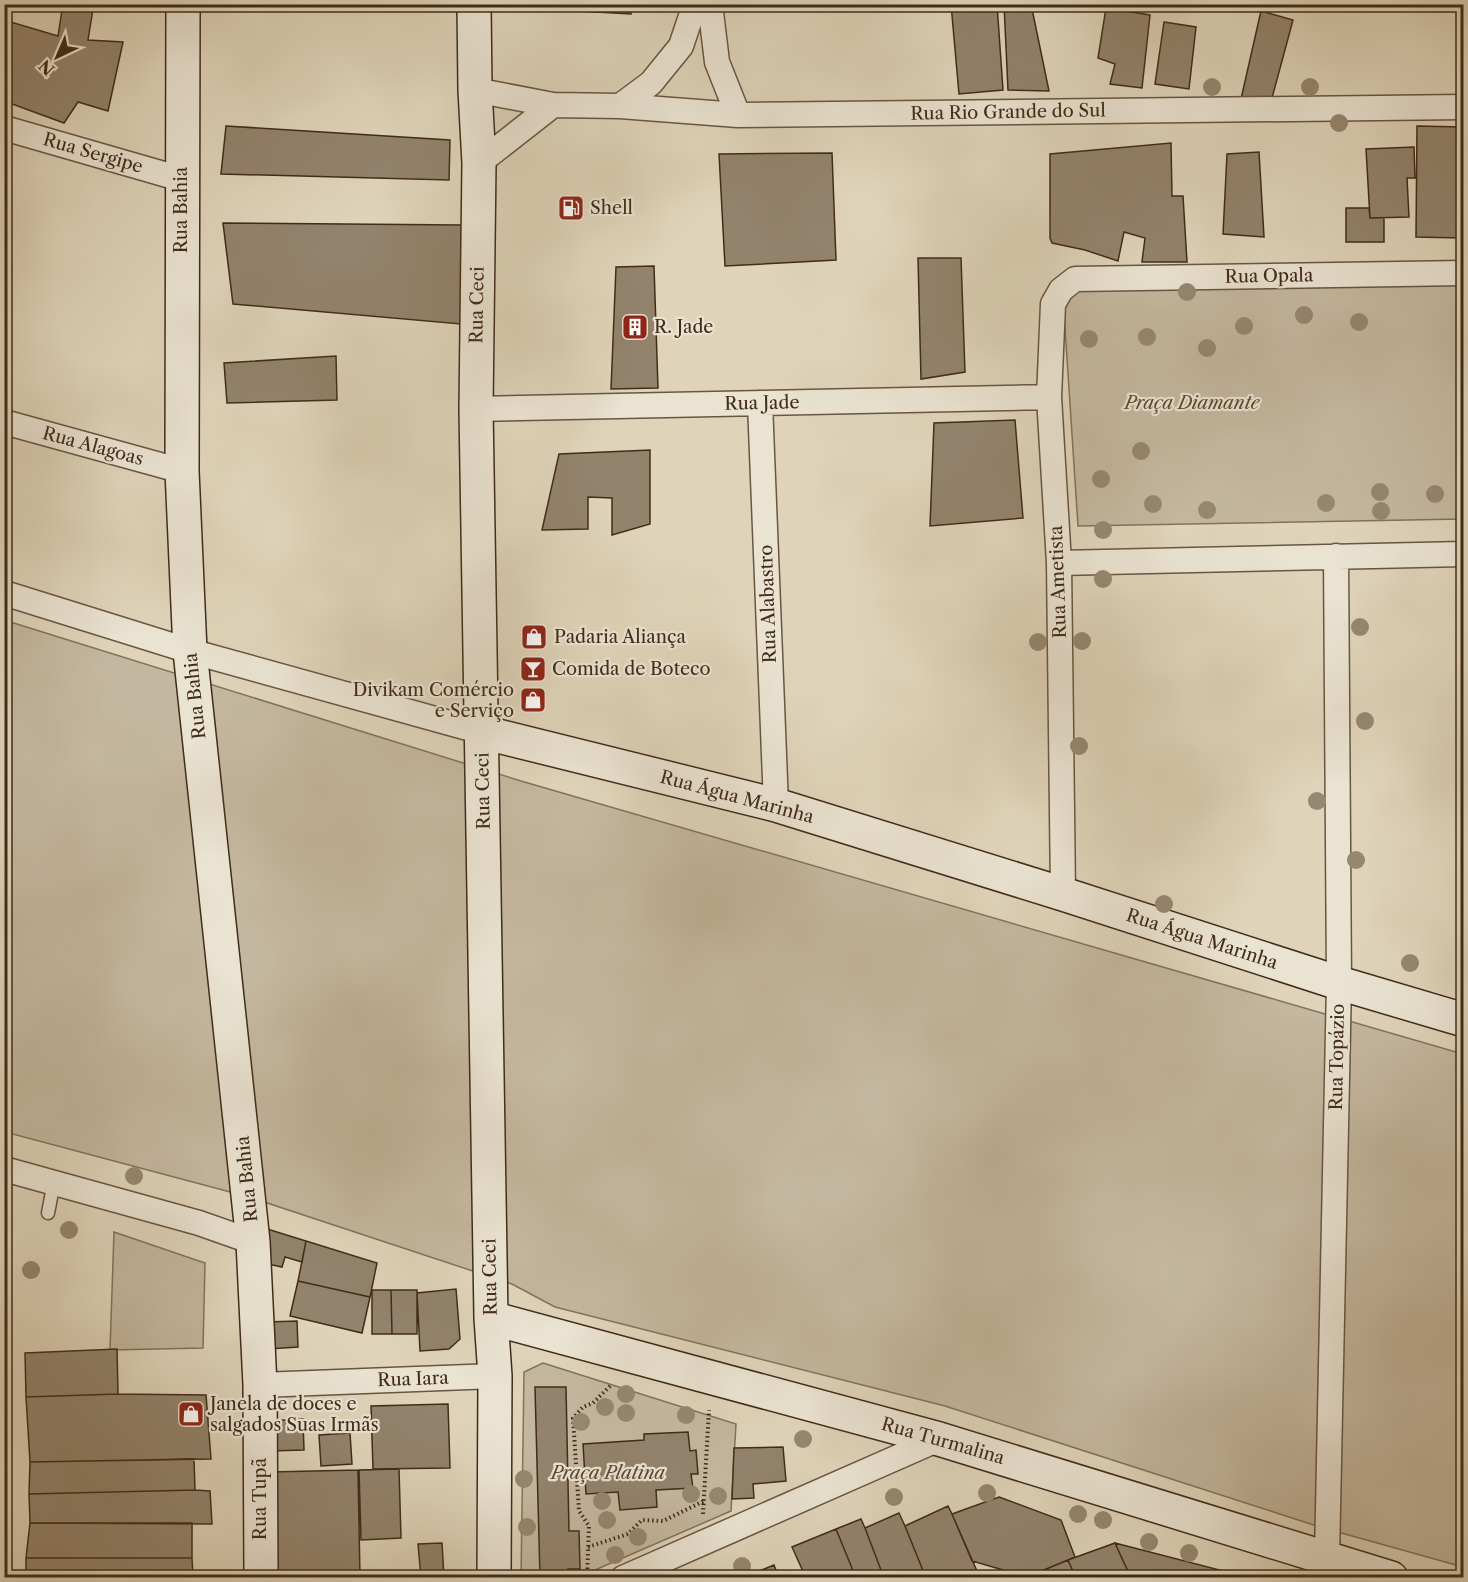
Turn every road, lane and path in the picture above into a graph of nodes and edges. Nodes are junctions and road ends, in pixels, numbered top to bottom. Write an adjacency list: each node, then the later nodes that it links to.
1 (183, 4): 12 (main road, Rua Bahia)
2 (474, 4): 5 (main road, Rua Ceci)
3 (695, 4): 7 (street)
4 (710, 4): 9 (street)
5 (475, 90): 6 (street, Rua Rio Grande do Sul); 11 (main road, Rua Ceci)
6 (553, 105): 7 (street, Rua Rio Grande do Sul); 11 (street)
7 (620, 106): 9 (street, Rua Rio Grande do Sul)
8 (1464, 107): 9 (street, Rua Rio Grande do Sul)
9 (738, 115)
10 (4, 128): 12 (street, Rua Sergipe)
11 (479, 163): 17 (main road, Rua Ceci)
12 (181, 179): 19 (main road, Rua Bahia)
13 (1464, 273): 14 (street, Rua Opala)
14 (1075, 279): 15 (street, Rua Ametista)
15 (1049, 397): 16 (street, Rua Jade); 22 (street, Rua Ametista)
16 (760, 403): 17 (street, Rua Jade); 26 (street, Rua Alabastro)
17 (476, 409): 25 (main road, Rua Ceci)
18 (4, 422): 19 (street, Rua Alagoas)
19 (182, 471): 24 (main road, Rua Bahia)
20 (1464, 554): 21 (street)
21 (1336, 556): 22 (street); 28 (street, Rua Topázio)
22 (1059, 563): 27 (street, Rua Ametista)
23 (4, 593): 24 (street, Rua Água Marinha)
24 (190, 651): 25 (street, Rua Água Marinha); 33 (main road, Rua Bahia)
25 (482, 732): 26 (main road, Rua Água Marinha); 34 (main road, Rua Ceci)
26 (776, 805): 27 (main road, Rua Água Marinha)
27 (1063, 894): 28 (main road, Rua Água Marinha)
28 (1339, 983): 29 (main road, Rua Água Marinha); 43 (street, Rua Topázio)
29 (1464, 1020)
30 (4, 1169): 31 (street)
31 (54, 1182): 32 (lane); 33 (street)
32 (48, 1213)
33 (253, 1242): 38 (main road, Rua Bahia)
34 (491, 1318): 35 (main road, Rua Turmalina); 36 (main road, Rua Ceci)
35 (612, 1351): 37 (main road, Rua Turmalina); 42 (path)
36 (495, 1376): 38 (street, Rua Iara); 45 (main road, Rua Ceci)
37 (711, 1378): 39 (main road, Rua Turmalina); 40 (path)
38 (260, 1384): 44 (main road, Rua Tupã)
39 (939, 1439): 41 (street); 43 (main road, Rua Turmalina)
40 (704, 1500): 41 (path); 42 (path)
41 (702, 1541): 47 (street)
42 (588, 1546): 46 (path)
43 (1323, 1567): 48 (main road, Rua Turmalina)
44 (261, 1578)
45 (494, 1578)
46 (586, 1578)
47 (623, 1578)
48 (1391, 1578)

